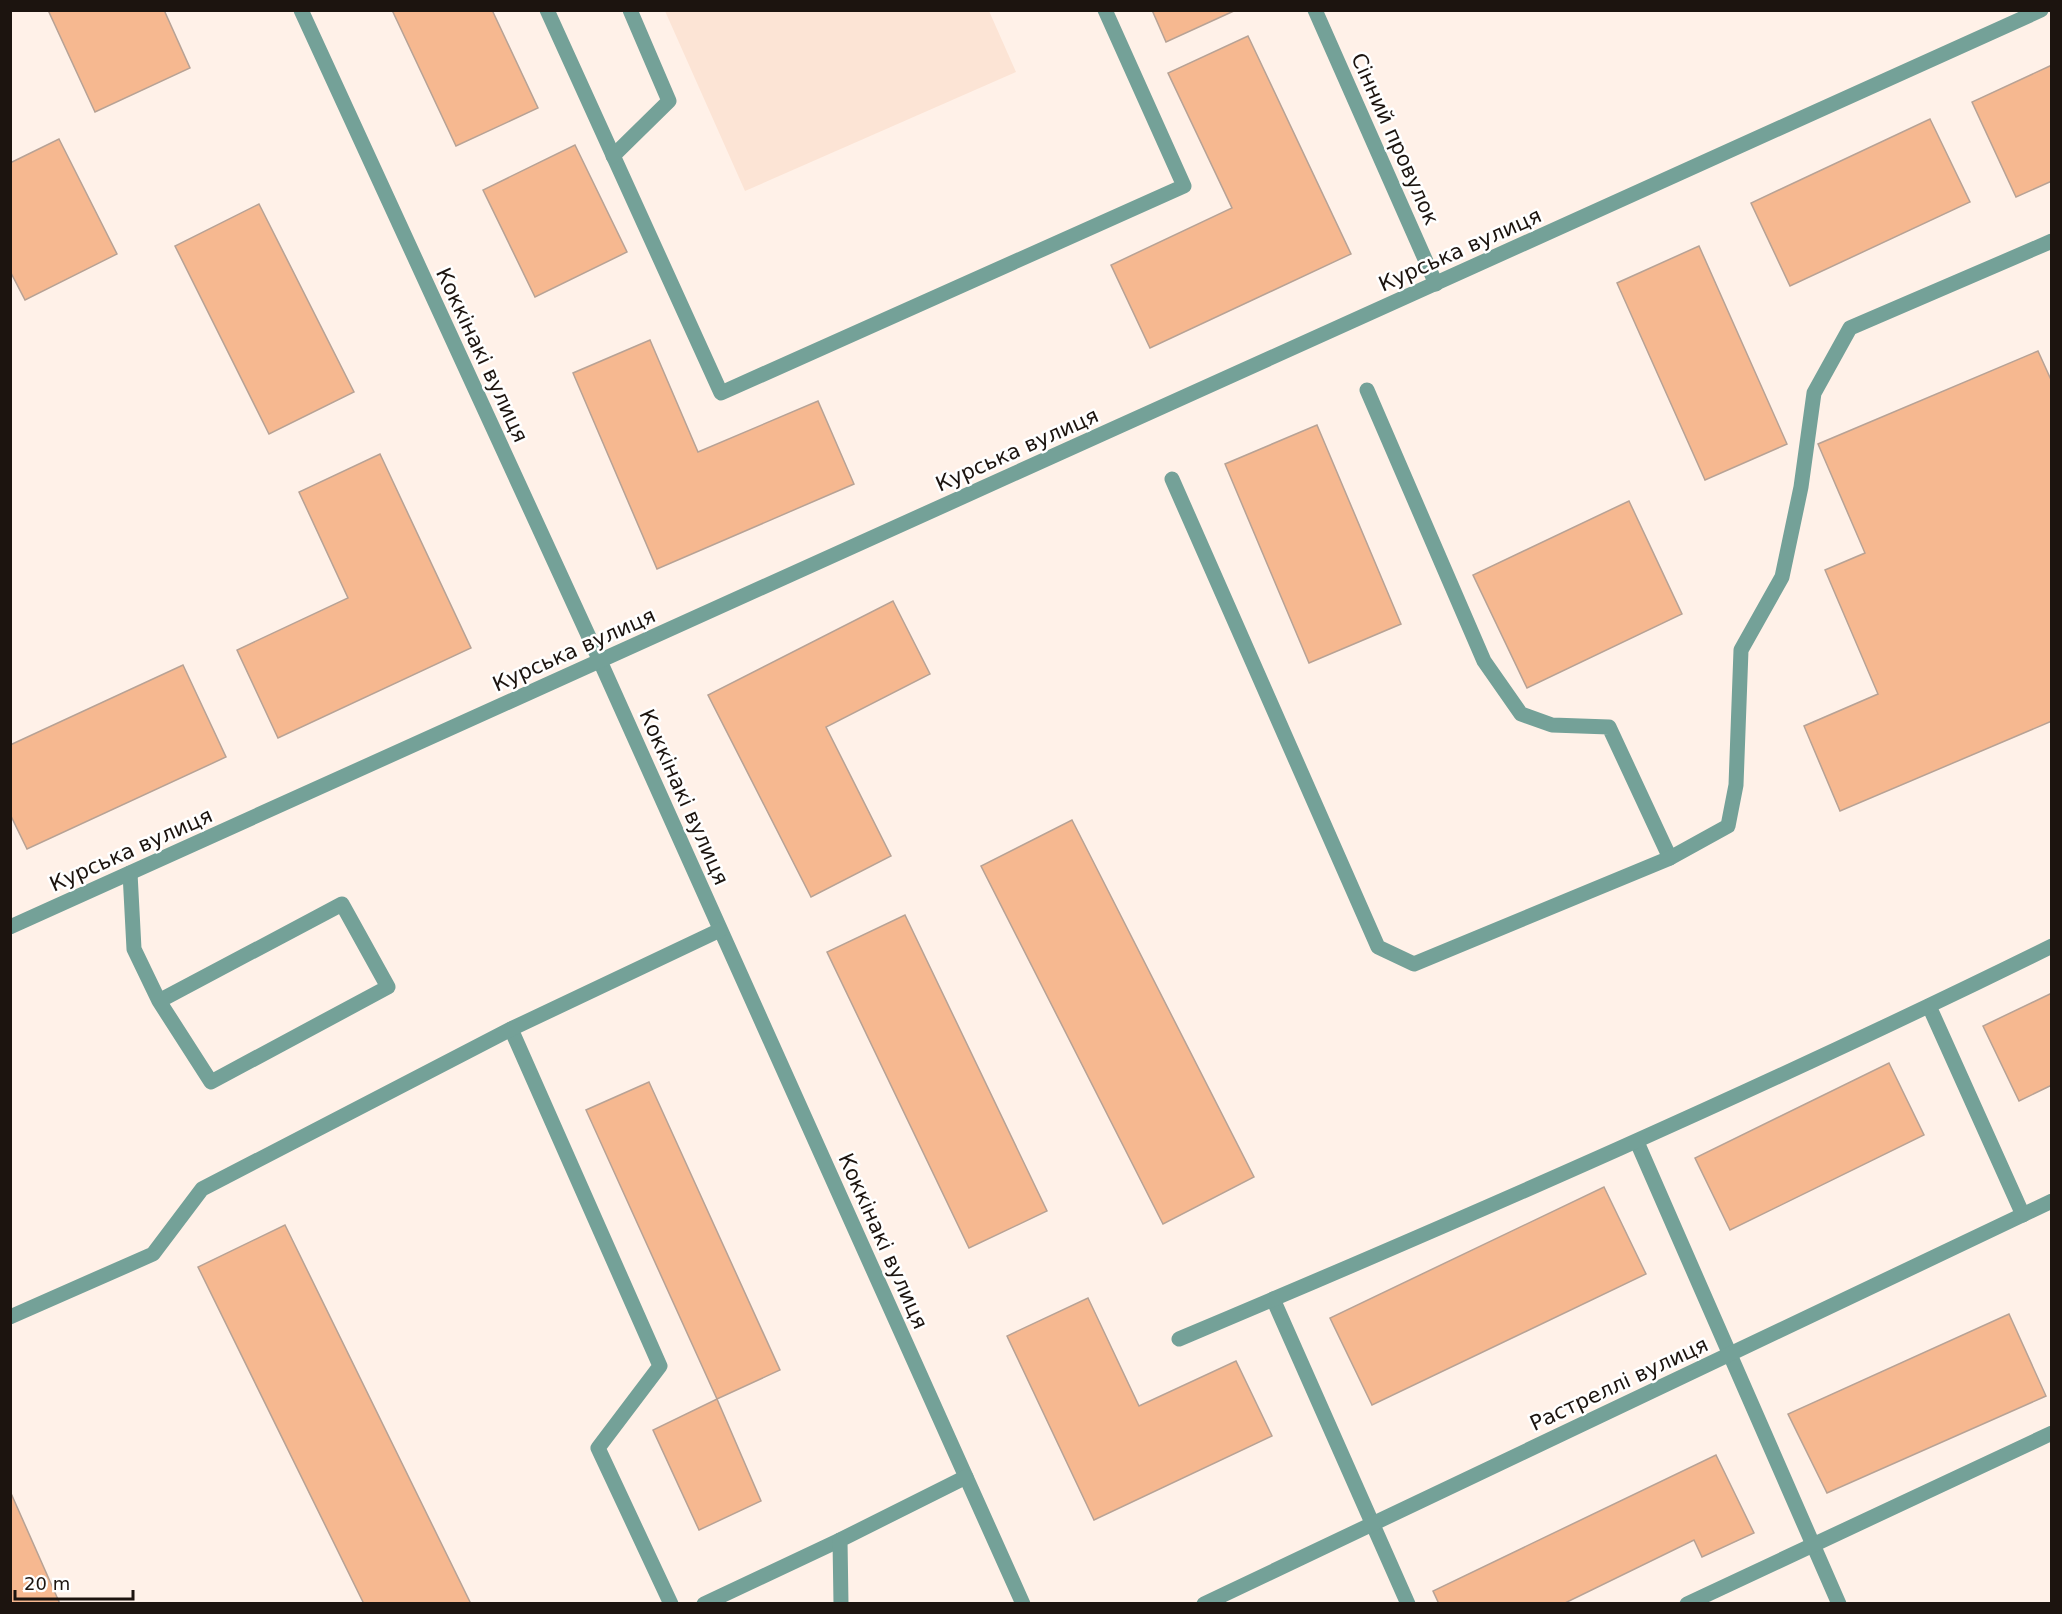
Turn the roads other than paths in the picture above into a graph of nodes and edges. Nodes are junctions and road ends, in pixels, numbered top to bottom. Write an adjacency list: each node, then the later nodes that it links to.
1 (301, 10): 12 (street, Коккінакі вулиця)
2 (547, 10): 7 (street)
3 (630, 10): 7 (street)
4 (1105, 10): 7 (street)
5 (1315, 10): 9 (street, Сінний провулок)
6 (2041, 10): 9 (street, Курська вулиця)
7 (613, 156)
8 (2052, 241): 13 (street)
9 (1436, 284): 12 (street, Курська вулиця)
10 (1367, 390): 13 (street)
11 (1172, 479): 13 (street)
12 (600, 661): 14 (street, Курська вулиця); 16 (street, Коккінакі вулиця)
13 (1670, 858)
14 (130, 873): 15 (street, Курська вулиця); 18 (street)
15 (10, 927)
16 (720, 930): 20 (street); 29 (street, Коккінакі вулиця)
17 (2052, 946): 19 (street)
18 (159, 1001): 18 (street)
19 (1929, 1006): 21 (street); 23 (street)
20 (511, 1029): 25 (street); 33 (street)
21 (1637, 1142): 24 (street); 27 (street)
22 (2052, 1202): 23 (street, Растреллі вулиця)
23 (2023, 1215): 27 (street, Растреллі вулиця)
24 (1274, 1299): 26 (street); 30 (street)
25 (10, 1317)
26 (1179, 1339)
27 (1730, 1354): 30 (street, Растреллі вулиця); 32 (street)
28 (2052, 1433): 32 (street)
29 (966, 1477): 31 (street); 36 (street, Коккінакі вулиця)
30 (1372, 1524): 37 (street, Растреллі вулиця); 38 (street)
31 (840, 1540): 34 (street); 35 (street)
32 (1813, 1544): 39 (street); 40 (street)
33 (671, 1604)
34 (704, 1604)
35 (841, 1604)
36 (1023, 1604)
37 (1204, 1604)
38 (1407, 1604)
39 (1687, 1604)
40 (1839, 1604)

